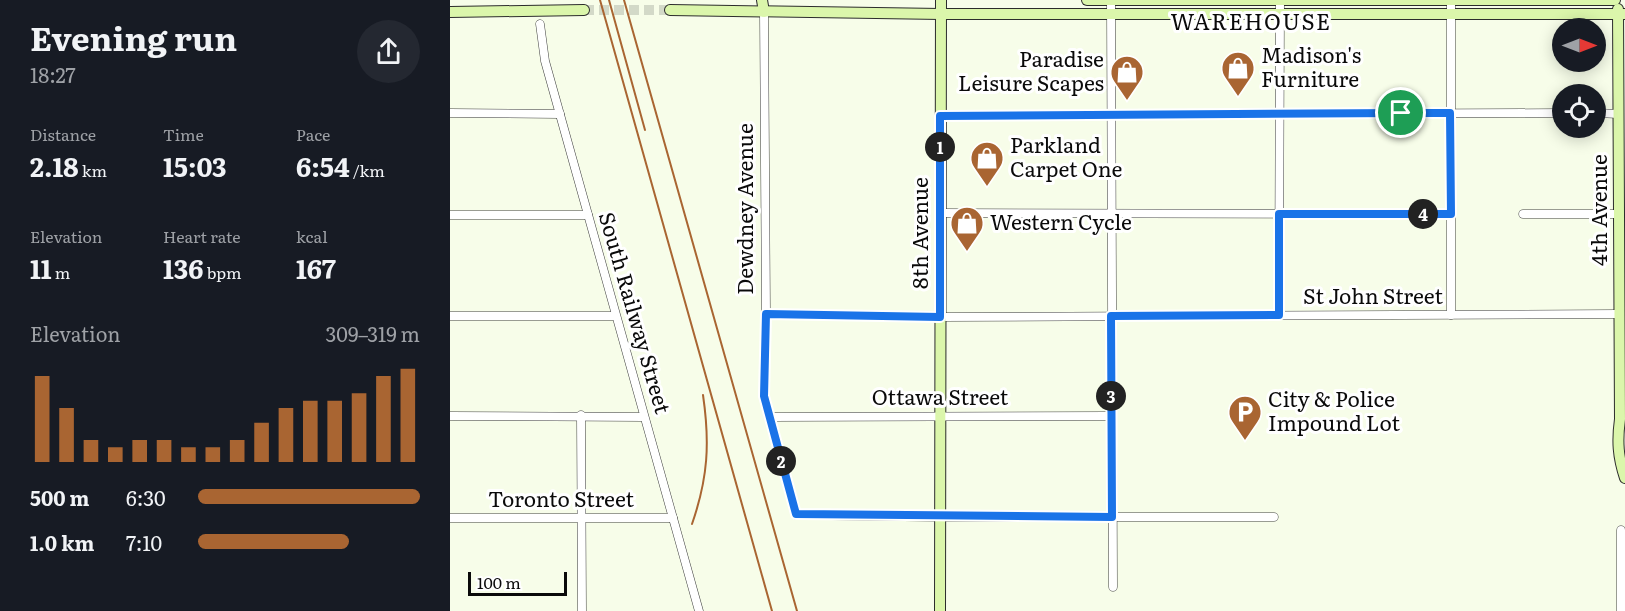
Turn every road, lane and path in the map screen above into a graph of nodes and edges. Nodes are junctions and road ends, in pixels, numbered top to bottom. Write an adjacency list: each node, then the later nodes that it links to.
1 (762, 0): 11 (main road, Dewdney Avenue)
2 (941, 0): 13 (main road, 8th Avenue)
3 (1087, 0): 4 (main road)
4 (1111, 0): 5 (main road); 14 (street)
5 (1280, 0): 7 (main road); 12 (street)
6 (1616, 0): 7 (main road); 15 (main road, 4th Avenue)
7 (1451, 1): 16 (street)
8 (584, 10): 10 (main road)
9 (670, 10): 11 (main road)
10 (450, 12)
11 (764, 12): 13 (main road); 35 (street, Dewdney Avenue)
12 (1280, 13): 14 (main road); 16 (main road); 19 (street)
13 (941, 14): 14 (main road); 26 (main road, 8th Avenue)
14 (1111, 14): 24 (street)
15 (1621, 14): 16 (main road); 25 (main road, 4th Avenue)
16 (1450, 15): 20 (street)
17 (540, 24): 23 (street, South Railway Street)
18 (450, 113): 23 (street)
19 (1279, 113): 20 (street); 24 (street); 29 (street)
20 (1450, 113): 21 (street); 30 (street)
21 (1552, 113)
22 (1606, 113): 25 (street)
23 (560, 114): 34 (street, South Railway Street)
24 (1111, 114): 26 (street); 28 (street)
25 (1619, 114): 32 (main road, 4th Avenue)
26 (940, 116): 27 (main road, 8th Avenue)
27 (940, 213): 28 (street); 42 (main road, 8th Avenue)
28 (1111, 213): 29 (street); 41 (street)
29 (1279, 214): 30 (street); 37 (street)
30 (1451, 214): 38 (street)
31 (1523, 214): 32 (street)
32 (1620, 214): 36 (main road, 4th Avenue)
33 (450, 215): 34 (street)
34 (588, 215): 40 (street, South Railway Street)
35 (766, 314): 42 (street, St John Street); 48 (street, Dewdney Avenue)
36 (1620, 314): 38 (street, St John Street); 49 (main road, 4th Avenue)
37 (1279, 315): 38 (street, St John Street); 41 (street, St John Street)
38 (1451, 315)
39 (450, 316): 40 (street)
40 (615, 316): 47 (street, South Railway Street)
41 (1111, 316): 42 (street, St John Street); 46 (street)
42 (940, 317): 45 (main road, 8th Avenue)
43 (581, 415): 44 (street); 47 (street); 52 (street)
44 (450, 416)
45 (940, 416): 46 (street, Ottawa Street); 48 (street, Ottawa Street); 53 (main road, 8th Avenue)
46 (1111, 416): 54 (street)
47 (644, 417): 57 (street, South Railway Street)
48 (769, 417): 53 (street)
49 (1620, 419): 50 (main road); 51 (main road)
50 (1625, 444)
51 (1625, 478)
52 (582, 517): 56 (street, Toronto Street); 57 (street, Toronto Street); 60 (street)
53 (940, 517): 54 (street); 62 (main road, 8th Avenue)
54 (1112, 517): 55 (street); 59 (street)
55 (1274, 517)
56 (450, 518)
57 (673, 518): 61 (street, South Railway Street)
58 (1621, 530): 63 (street)
59 (1113, 587)
60 (582, 611)
61 (699, 611)
62 (940, 611)
63 (1621, 611)

